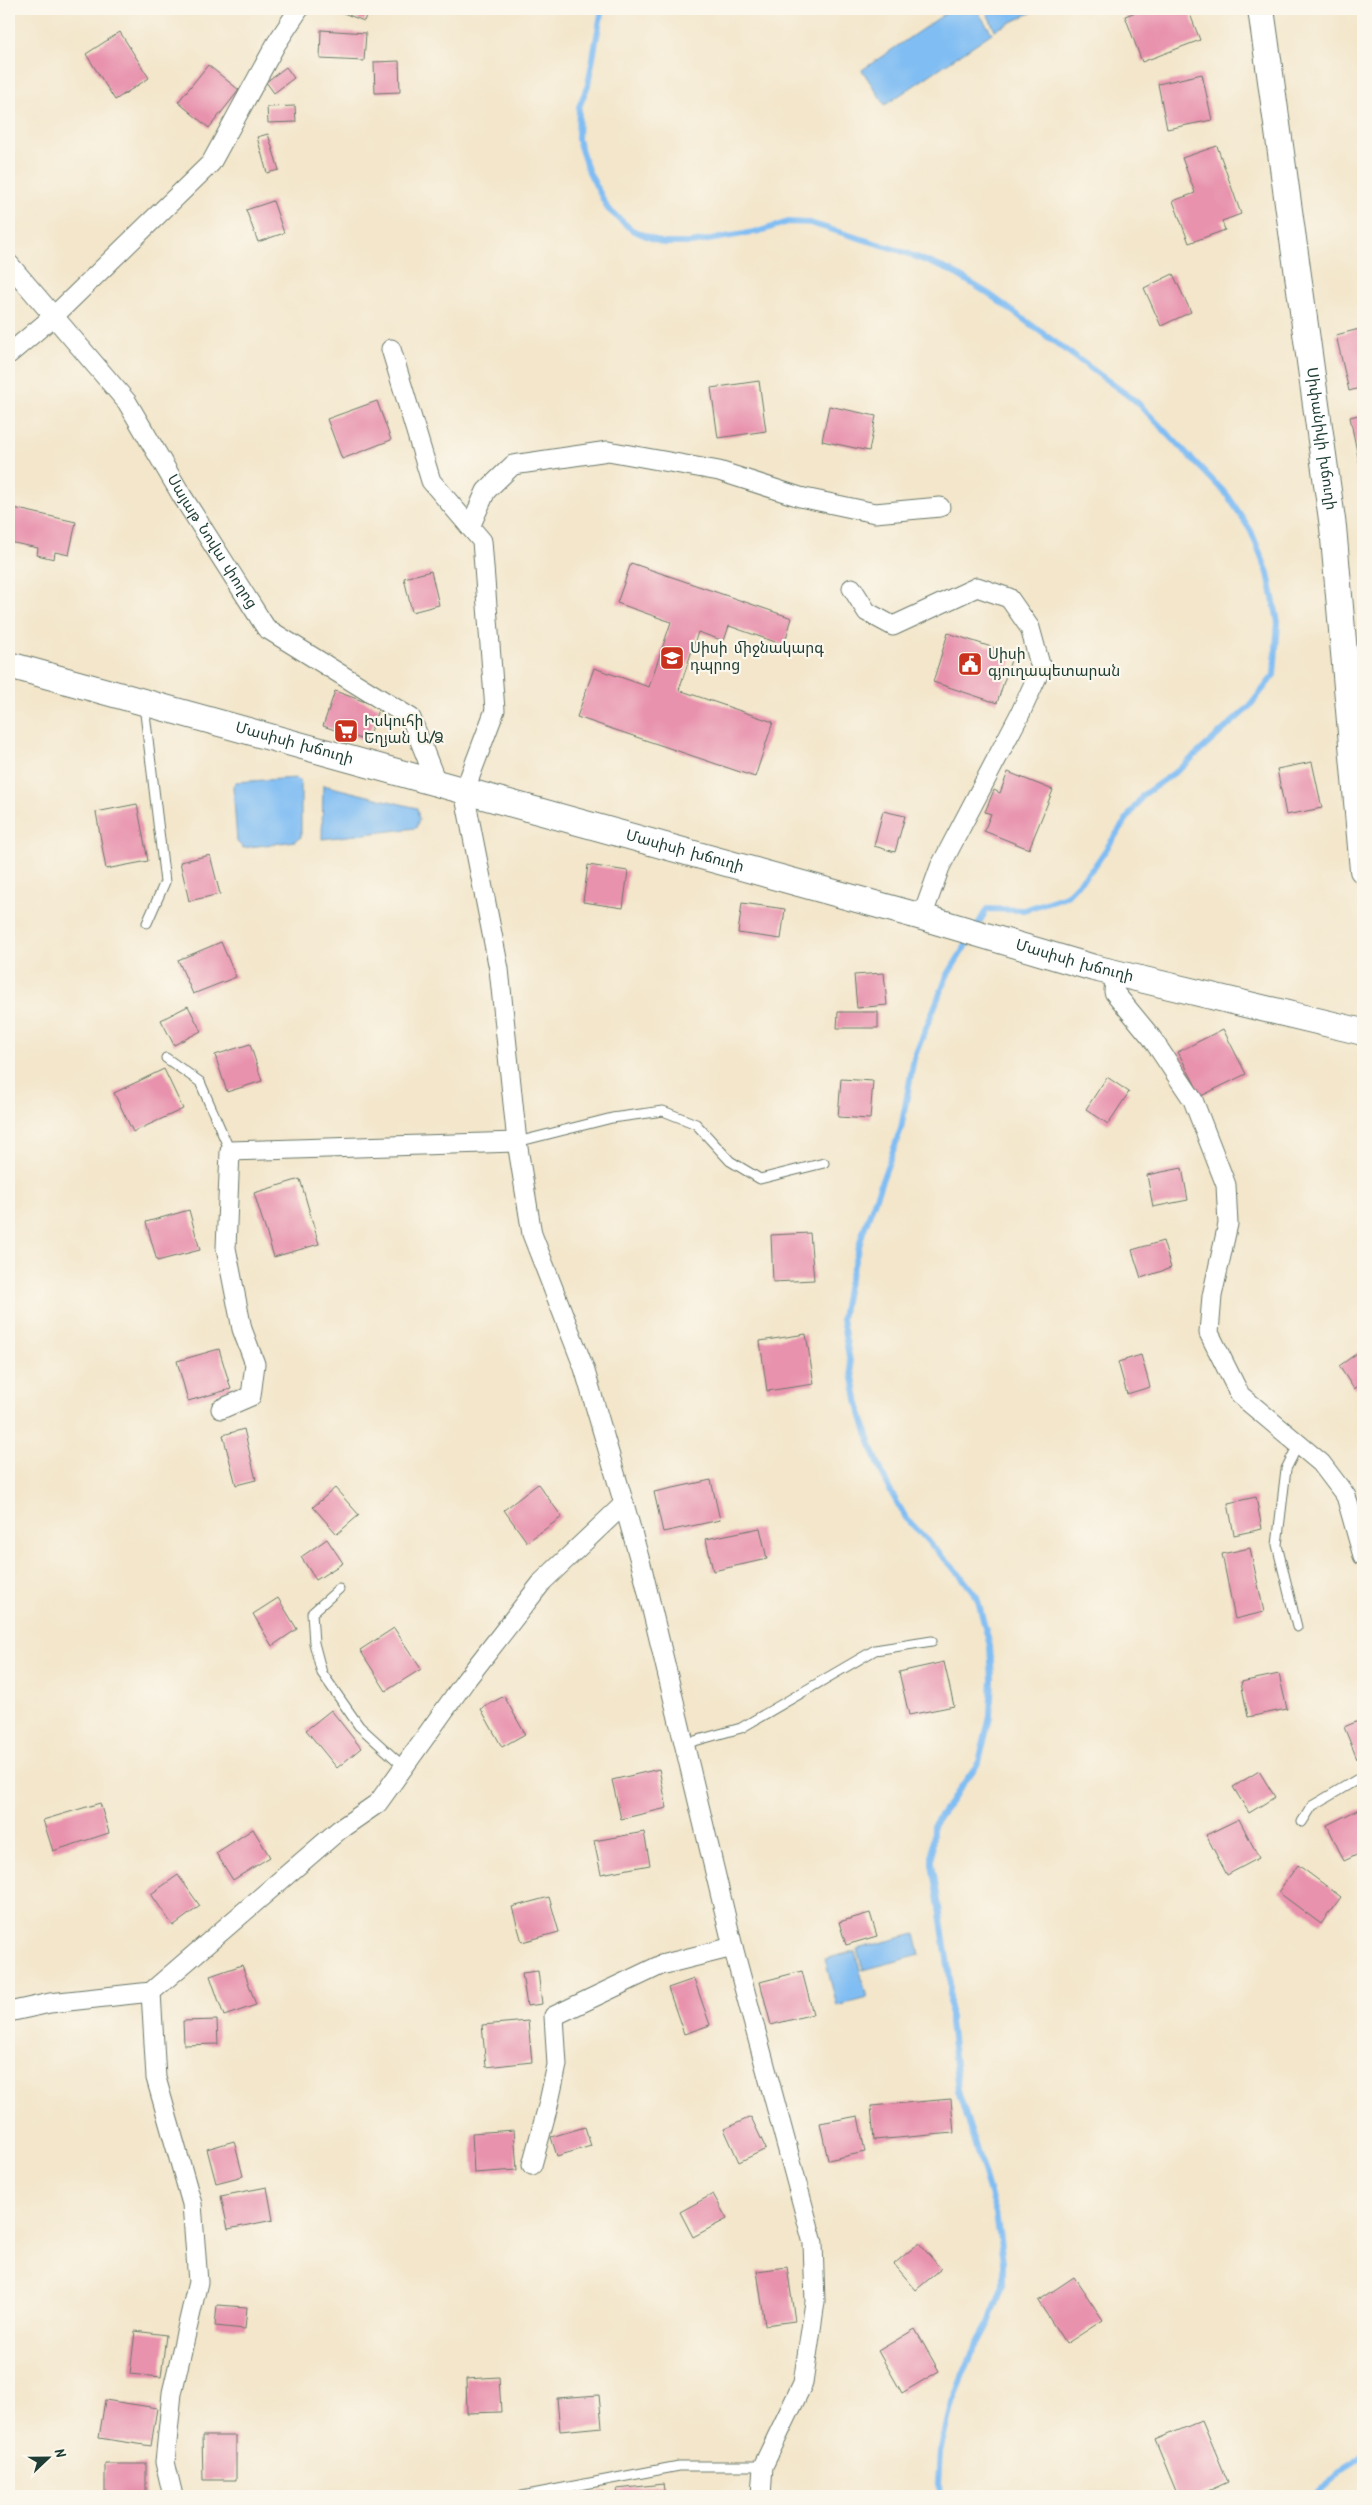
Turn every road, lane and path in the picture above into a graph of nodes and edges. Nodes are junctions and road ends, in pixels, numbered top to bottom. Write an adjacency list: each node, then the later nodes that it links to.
1 (299, 9): 4 (street)
2 (1261, 9): 14 (main road, Սիփանիկի խճուղի)
3 (9, 264): 4 (street, Սայաթ Նովա փողոց)
4 (54, 316): 6 (street); 12 (street, Սայաթ Նովա փողոց)
5 (390, 349): 8 (street)
6 (9, 354)
7 (940, 507): 8 (street)
8 (470, 526): 13 (street)
9 (852, 588): 15 (street)
10 (9, 665): 11 (main road, Մասիսի խճուղի)
11 (143, 702): 12 (main road, Մասիսի խճուղի); 16 (lane)
12 (437, 784): 13 (main road, Մասիսի խճուղի)
13 (464, 792): 15 (main road, Մասիսի խճուղի); 20 (street)
14 (1363, 870)
15 (922, 917): 17 (main road, Մասիսի խճուղի)
16 (147, 923)
17 (1104, 970): 18 (main road, Մասիսի խճուղի); 24 (street)
18 (1363, 1032)
19 (166, 1058): 21 (lane)
20 (517, 1142): 21 (street); 22 (lane); 25 (street)
21 (230, 1151): 23 (street)
22 (824, 1163)
23 (222, 1409)
24 (1299, 1443): 26 (street); 28 (lane)
25 (624, 1504): 30 (street); 31 (street)
26 (1363, 1556)
27 (339, 1589): 31 (lane)
28 (1298, 1627)
29 (932, 1642): 30 (lane)
30 (684, 1744): 34 (street)
31 (404, 1767): 35 (street)
32 (1363, 1776): 33 (lane)
33 (1302, 1822)
34 (733, 1947): 37 (street); 38 (street)
35 (151, 1992): 36 (street); 39 (street)
36 (9, 2012)
37 (532, 2165)
38 (764, 2466): 40 (lane); 41 (street)
39 (172, 2496)
40 (522, 2496)
41 (761, 2496)

